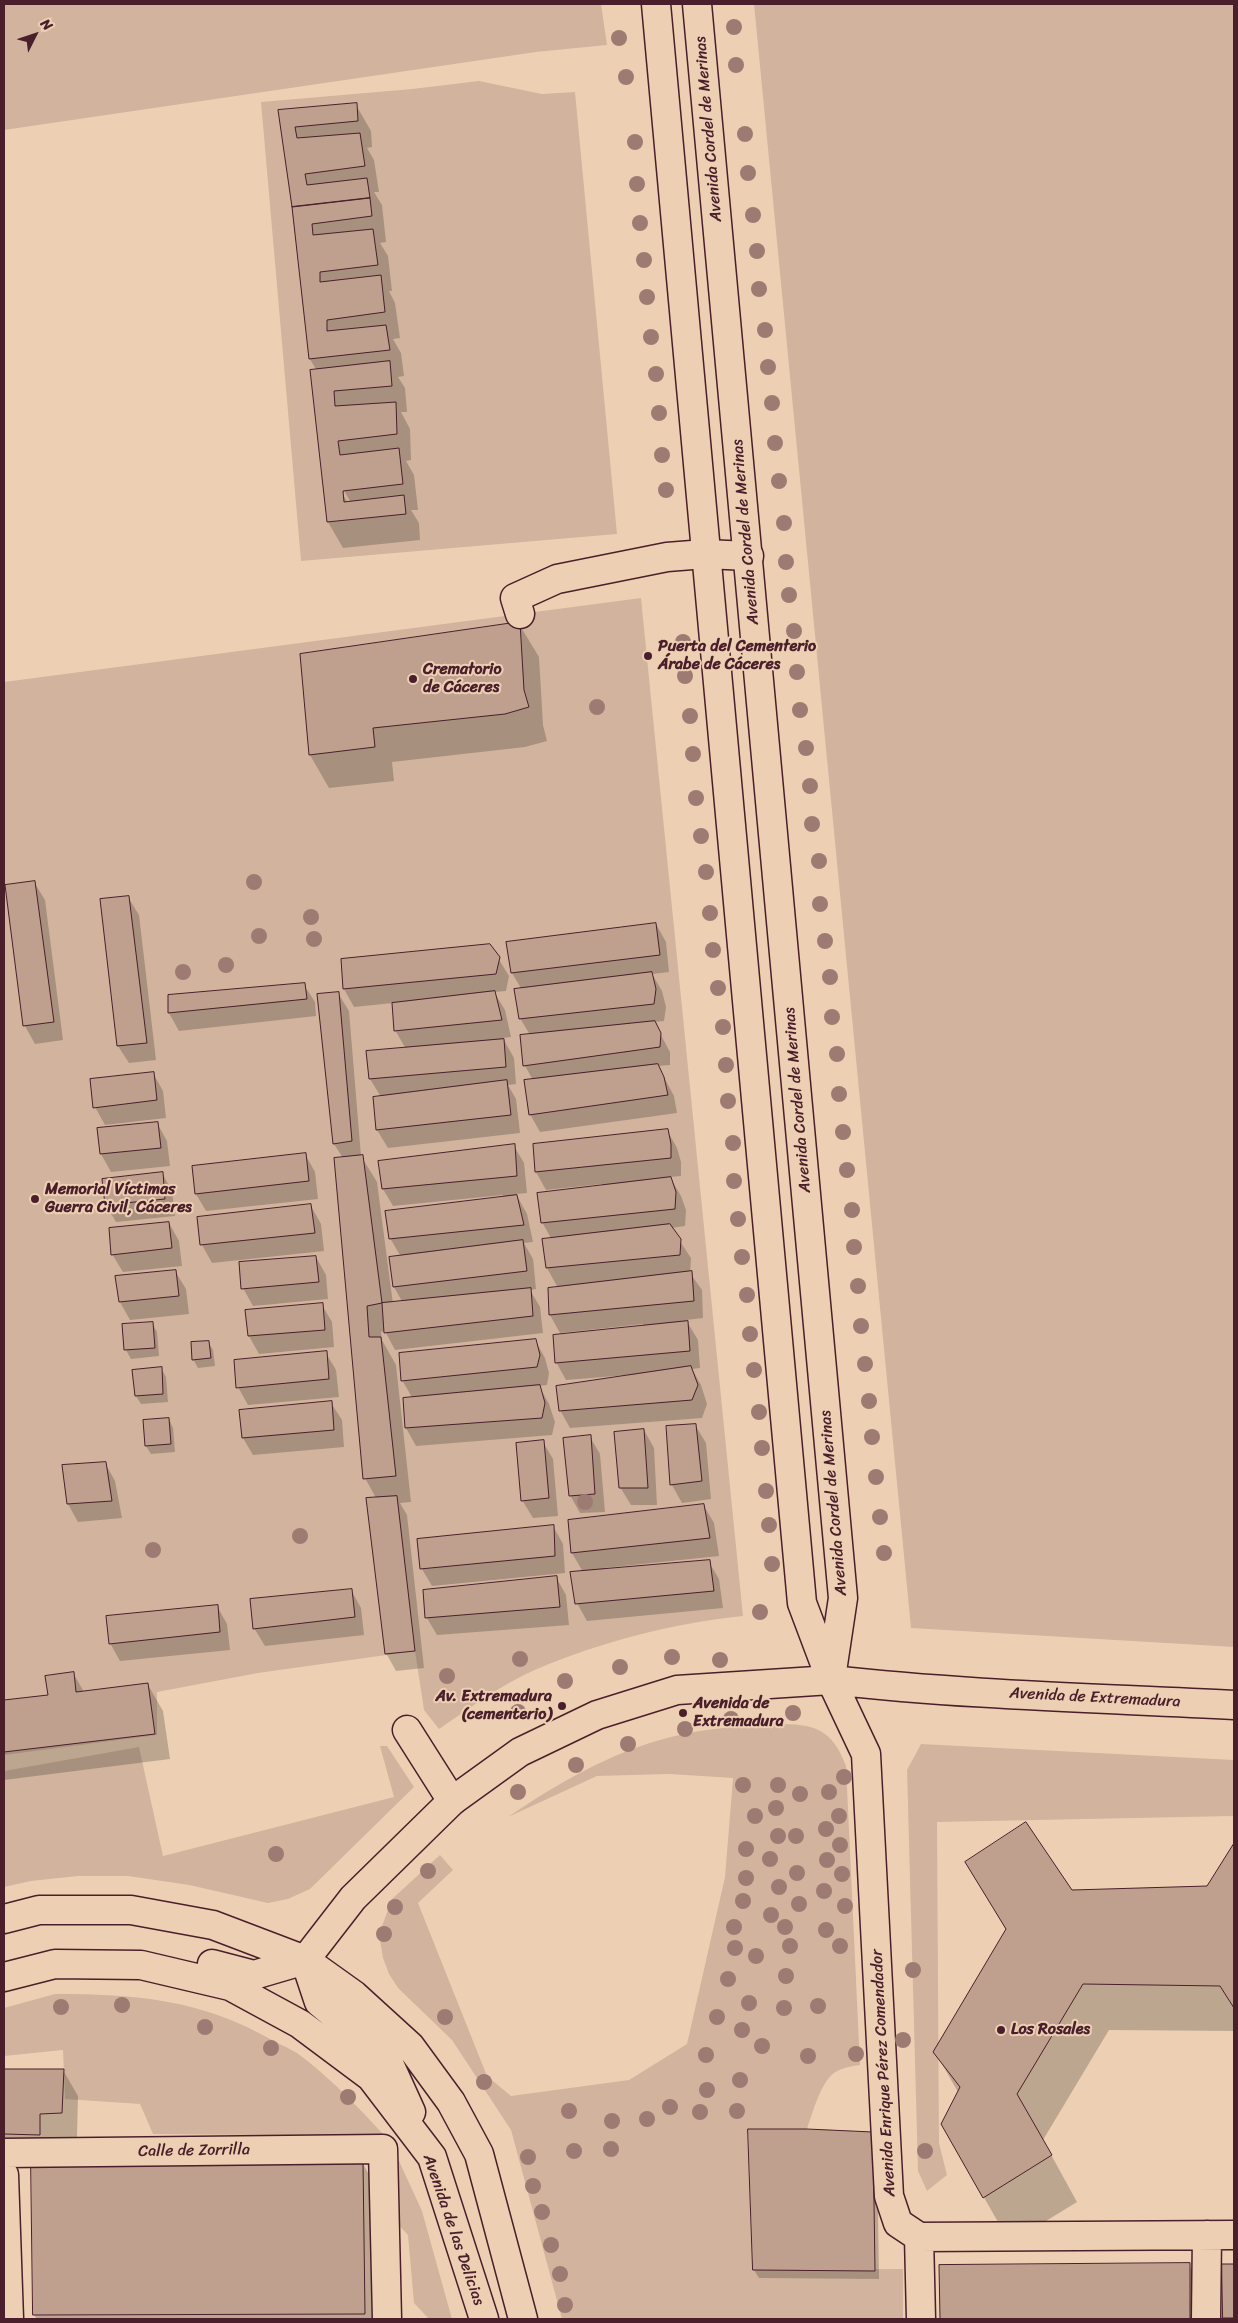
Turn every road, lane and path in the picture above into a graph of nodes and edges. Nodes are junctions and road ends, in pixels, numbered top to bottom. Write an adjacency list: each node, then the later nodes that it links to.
1 (656, 4): 3 (main road)
2 (697, 4): 4 (main road, Avenida Cordel de Merinas)
3 (705, 554): 4 (main road); 5 (main road); 6 (main road)
4 (748, 556): 6 (main road, Avenida Cordel de Merinas)
5 (520, 614)
6 (831, 1680): 7 (main road, Avenida de Extremadura); 9 (main road, Avenida de Extremadura); 19 (main road, Avenida Enrique Pérez Comendador)
7 (1234, 1705)
8 (406, 1730): 9 (main road)
9 (452, 1801): 11 (main road, Avenida de Extremadura)
10 (4, 1919): 11 (main road)
11 (305, 1960): 12 (main road); 15 (main road); 23 (main road)
12 (55, 1964): 13 (main road, Avenida de las Delicias); 15 (main road, Avenida de las Delicias)
13 (4, 1977)
14 (4, 2153): 21 (main road, Calle de Zorrilla)
15 (432, 2157): 22 (main road, Avenida de las Delicias)
16 (4, 2175): 20 (main road)
17 (1207, 2235): 18 (main road); 19 (main road); 25 (main road)
18 (1234, 2235)
19 (919, 2237): 24 (main road)
20 (9, 2319)
21 (388, 2319)
22 (484, 2319)
23 (522, 2319)
24 (921, 2319)
25 (1206, 2319)

